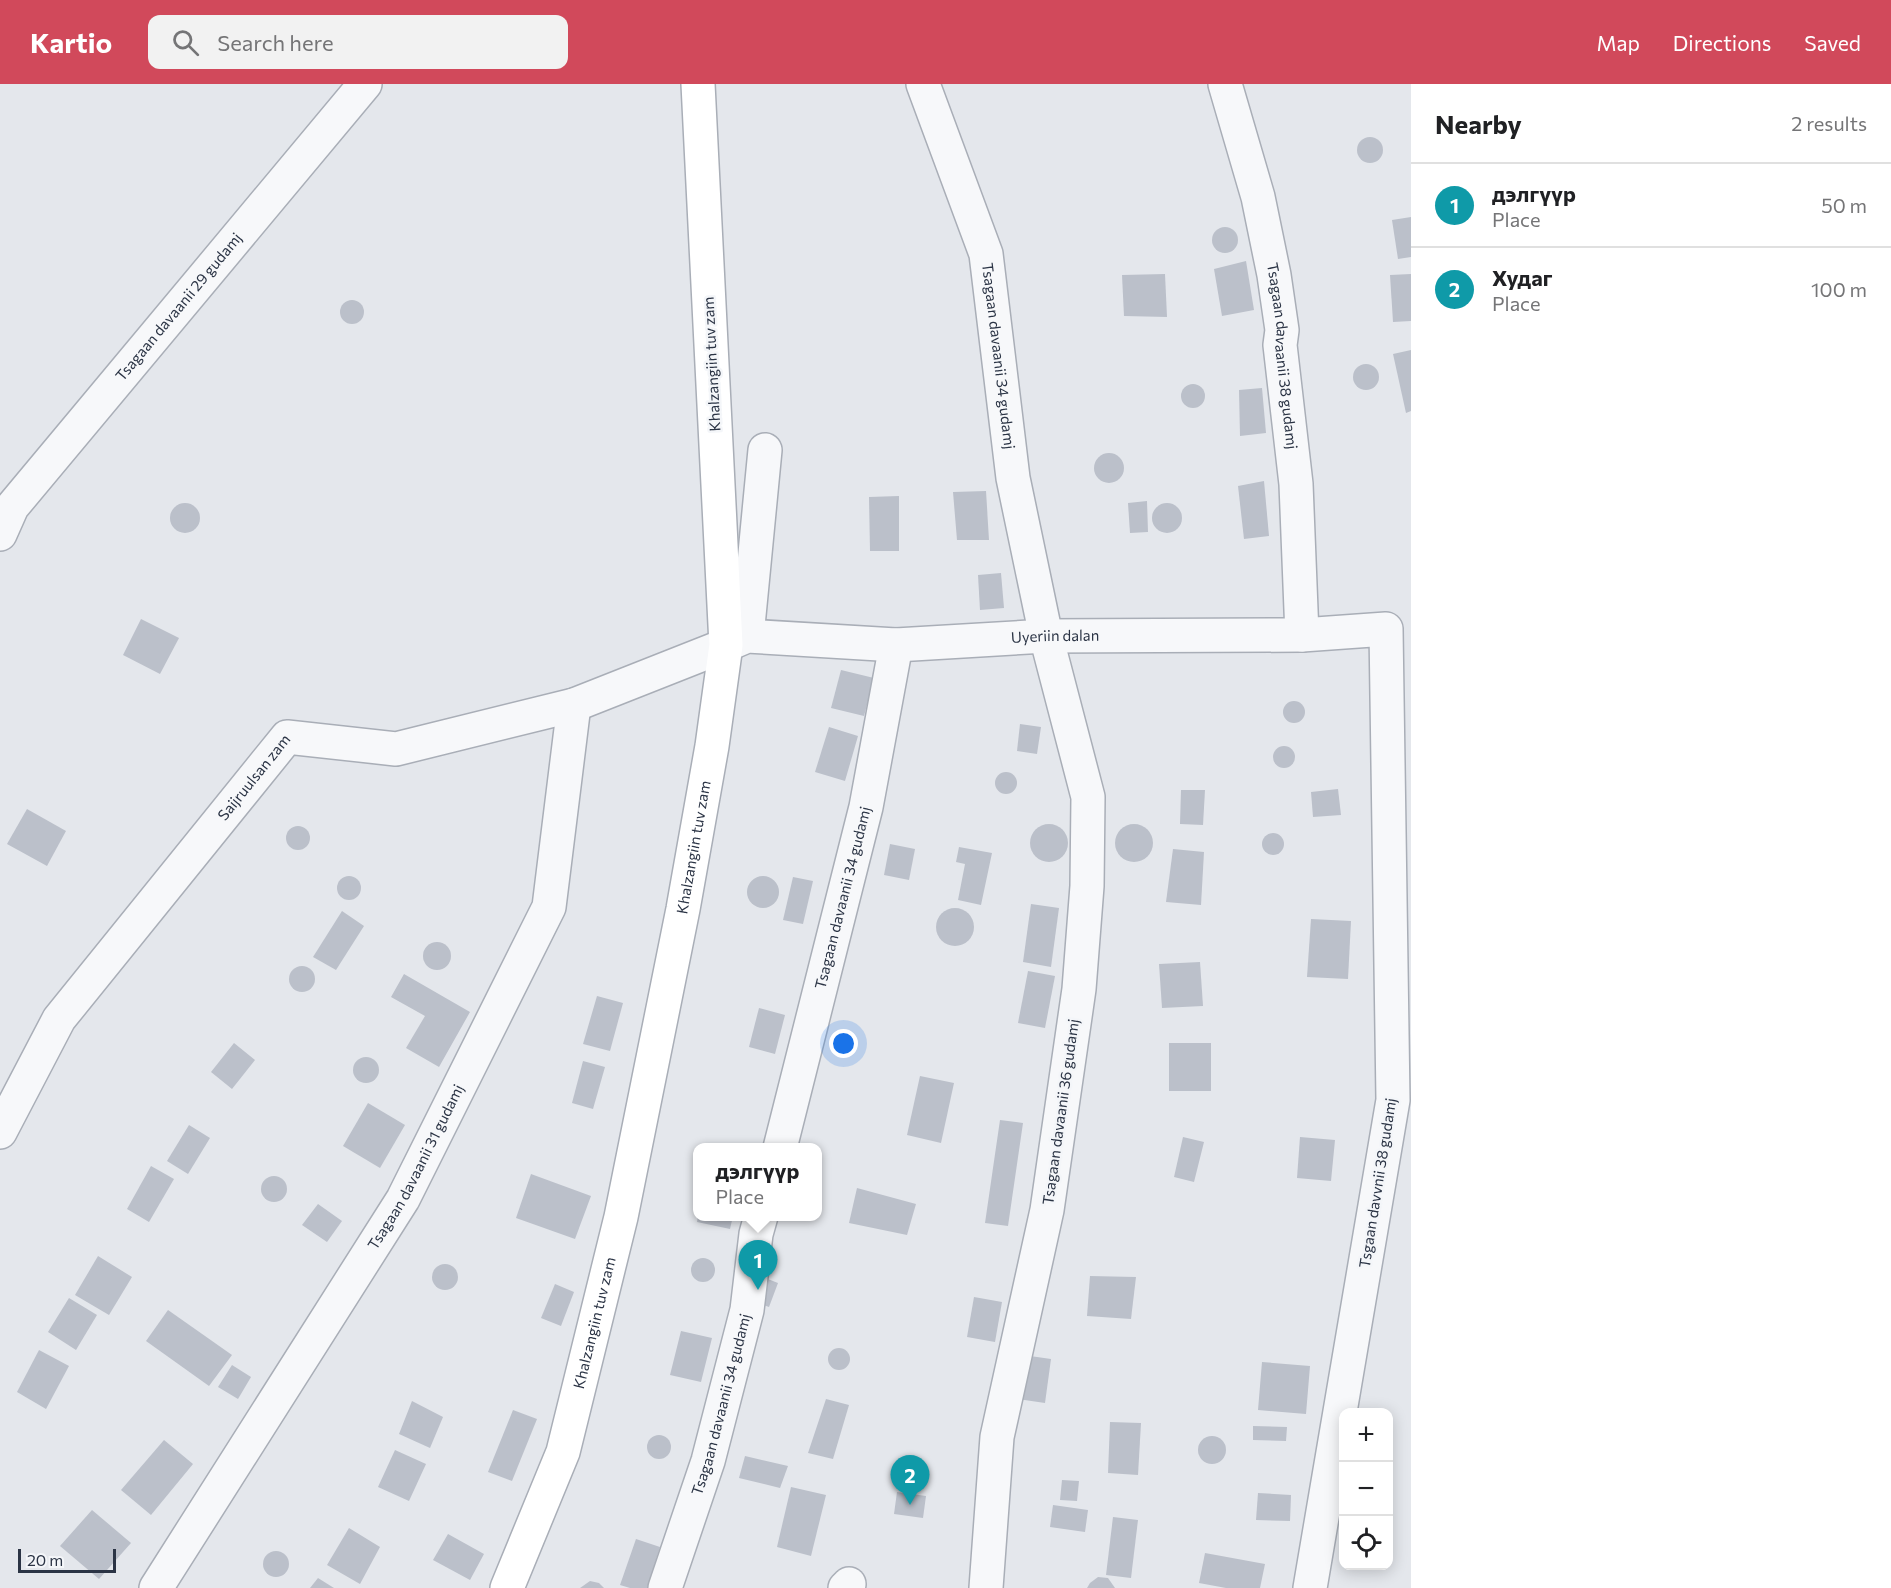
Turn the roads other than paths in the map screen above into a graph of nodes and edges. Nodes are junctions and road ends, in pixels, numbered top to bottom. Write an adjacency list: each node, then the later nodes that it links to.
1 (365, 84): 6 (street, Tsagaan davaanii 29 gudamj)
2 (698, 84): 10 (street, Khalzangiin tuv zam)
3 (923, 84): 9 (street, Tsagaan davaanii 34 gudamj)
4 (1225, 84): 8 (street, Tsagaan davaanii 38 gudamj)
5 (765, 450): 10 (street)
6 (0, 534)
7 (1386, 629): 8 (street, Uyeriin dalan); 20 (street, Tsgaan davvnii 38 gudamj)
8 (1302, 635): 9 (street, Uyeriin dalan)
9 (1046, 636): 11 (street, Uyeriin dalan); 19 (street, Tsagaan davaanii 36 gudamj)
10 (736, 640): 11 (street, Uyeriin dalan); 12 (street, Saijruulsan zam); 17 (street, Khalzangiin tuv zam)
11 (896, 645): 14 (street, Tsagaan davaanii 34 gudamj)
12 (574, 705): 13 (street, Saijruulsan zam); 16 (street, Tsagaan davaanii 31 gudamj)
13 (0, 1132)
14 (781, 1143)
15 (760, 1221): 18 (street, Tsagaan davaanii 34 gudamj)
16 (156, 1588)
17 (507, 1588)
18 (665, 1588)
19 (986, 1588)
20 (1310, 1588)

